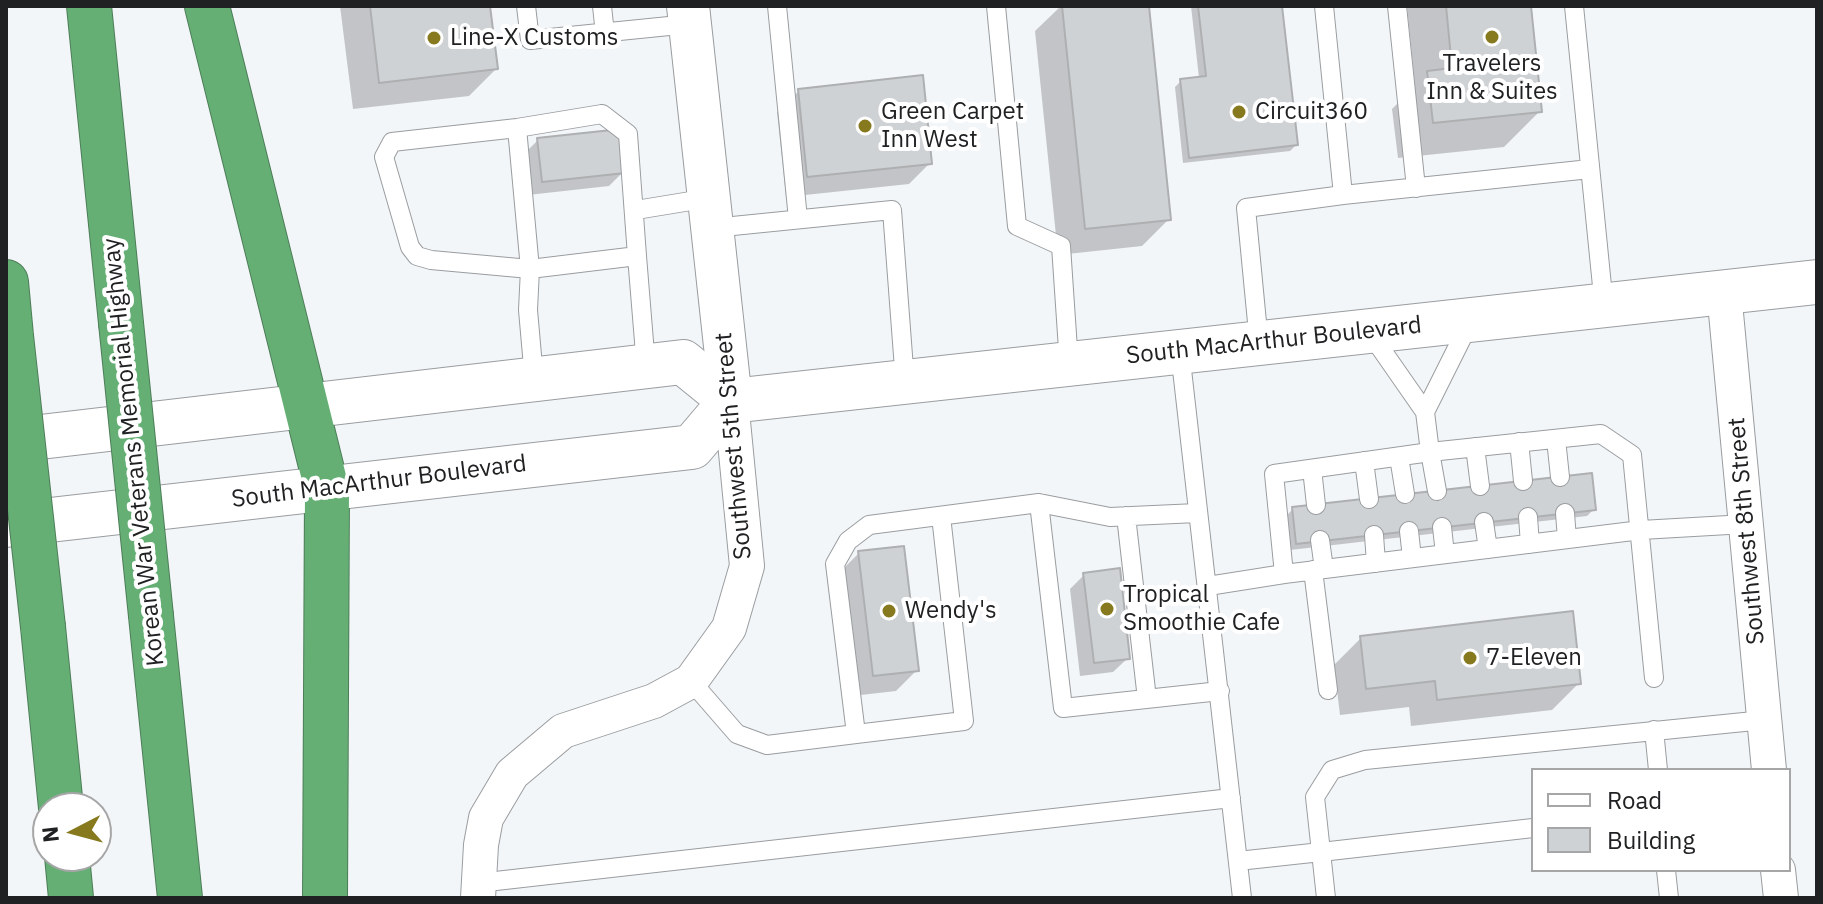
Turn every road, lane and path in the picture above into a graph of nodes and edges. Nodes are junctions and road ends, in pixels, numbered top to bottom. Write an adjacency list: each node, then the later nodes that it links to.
1 (89, 6): 95 (highway, Korean War Veterans Memorial Highway, bridge)
2 (207, 6): 34 (highway)
3 (526, 6): 11 (lane)
4 (602, 6): 11 (lane)
5 (777, 6): 18 (lane)
6 (996, 6): 29 (lane)
7 (1324, 6): 15 (lane)
8 (1397, 6): 14 (lane)
9 (1574, 6): 13 (lane)
10 (688, 15): 11 (lane); 17 (street, Southwest 5th Street)
11 (605, 34)
12 (517, 128): 16 (lane); 20 (lane); 20 (lane)
13 (1590, 169): 14 (lane); 24 (lane)
14 (1416, 188): 15 (lane)
15 (1343, 195): 27 (lane)
16 (636, 210): 17 (lane); 19 (lane)
17 (711, 213): 18 (lane); 33 (street, Southwest 5th Street)
18 (798, 219): 32 (lane)
19 (637, 256): 20 (lane); 30 (lane)
20 (530, 269): 31 (lane)
21 (6, 282): 85 (highway, bridge)
22 (1817, 282): 23 (main road, South MacArthur Boulevard)
23 (1724, 292): 24 (main road, South MacArthur Boulevard); 59 (street, Southwest 8th Street)
24 (1604, 306): 25 (main road, South MacArthur Boulevard)
25 (1471, 320): 26 (main road, South MacArthur Boulevard); 35 (lane)
26 (1369, 331): 27 (main road, South MacArthur Boulevard); 35 (lane)
27 (1259, 343): 28 (main road, South MacArthur Boulevard)
28 (1180, 352): 29 (main road, South MacArthur Boulevard); 53 (lane)
29 (1069, 364): 32 (main road, South MacArthur Boulevard)
30 (646, 366): 31 (main road); 33 (main road)
31 (534, 378): 34 (main road)
32 (905, 382): 33 (main road, South MacArthur Boulevard)
33 (731, 401): 47 (main road, South MacArthur Boulevard); 76 (street, Southwest 5th Street)
34 (305, 407): 37 (main road); 47 (highway)
35 (1425, 412): 40 (lane)
36 (1556, 439): 38 (lane); 44 (lane); 62 (lane)
37 (6, 441)
38 (1519, 442): 39 (lane); 45 (lane)
39 (1475, 447): 40 (lane); 46 (lane)
40 (1430, 452): 41 (lane); 48 (lane)
41 (1399, 457): 42 (lane); 49 (lane)
42 (1364, 461): 43 (lane); 50 (lane)
43 (1312, 469): 52 (lane); 73 (lane)
44 (1560, 477)
45 (1523, 481)
46 (1480, 486)
47 (327, 490): 60 (main road, South MacArthur Boulevard); 96 (highway)
48 (1437, 491)
49 (1405, 494)
50 (1369, 499)
51 (1039, 503): 55 (lane); 56 (lane); 79 (lane)
52 (1316, 505)
53 (1197, 513): 56 (lane); 74 (lane)
54 (1565, 513): 65 (lane)
55 (941, 516): 82 (lane); 82 (lane)
56 (1126, 516): 79 (lane)
57 (1528, 517): 67 (lane)
58 (1484, 522): 68 (lane)
59 (1746, 524): 62 (lane); 80 (street, Southwest 8th Street)
60 (6, 525)
61 (1442, 527): 69 (lane)
62 (1641, 530): 65 (lane); 75 (lane)
63 (1409, 531): 70 (lane)
64 (1374, 535): 71 (lane)
65 (1567, 539): 67 (lane)
66 (1320, 540): 72 (lane)
67 (1530, 544): 68 (lane)
68 (1488, 549): 69 (lane)
69 (1445, 554): 70 (lane)
70 (1412, 558): 71 (lane)
71 (1376, 563): 72 (lane)
72 (1319, 570): 73 (lane); 77 (lane)
73 (1284, 574): 74 (lane)
74 (1208, 586): 78 (lane)
75 (1654, 678)
76 (691, 681): 82 (lane); 93 (street, Southwest 5th Street)
77 (1328, 690)
78 (1220, 691): 79 (lane); 86 (lane)
79 (1147, 699)
80 (1764, 720): 81 (lane); 84 (street, Southwest 8th Street)
81 (1654, 730): 83 (lane); 88 (lane)
82 (856, 734)
83 (1658, 768)
84 (1769, 768)
85 (59, 792)
86 (1231, 798): 89 (lane); 93 (lane)
87 (1531, 828): 88 (lane)
88 (1321, 852): 89 (lane); 98 (lane)
89 (1238, 861): 97 (lane)
90 (69, 872): 94 (highway)
91 (1666, 872): 99 (lane)
92 (1778, 872): 100 (street)
93 (478, 890)
94 (71, 898)
95 (180, 898)
96 (325, 898)
97 (1242, 898)
98 (1326, 898)
99 (1669, 898)
100 (1781, 898)

